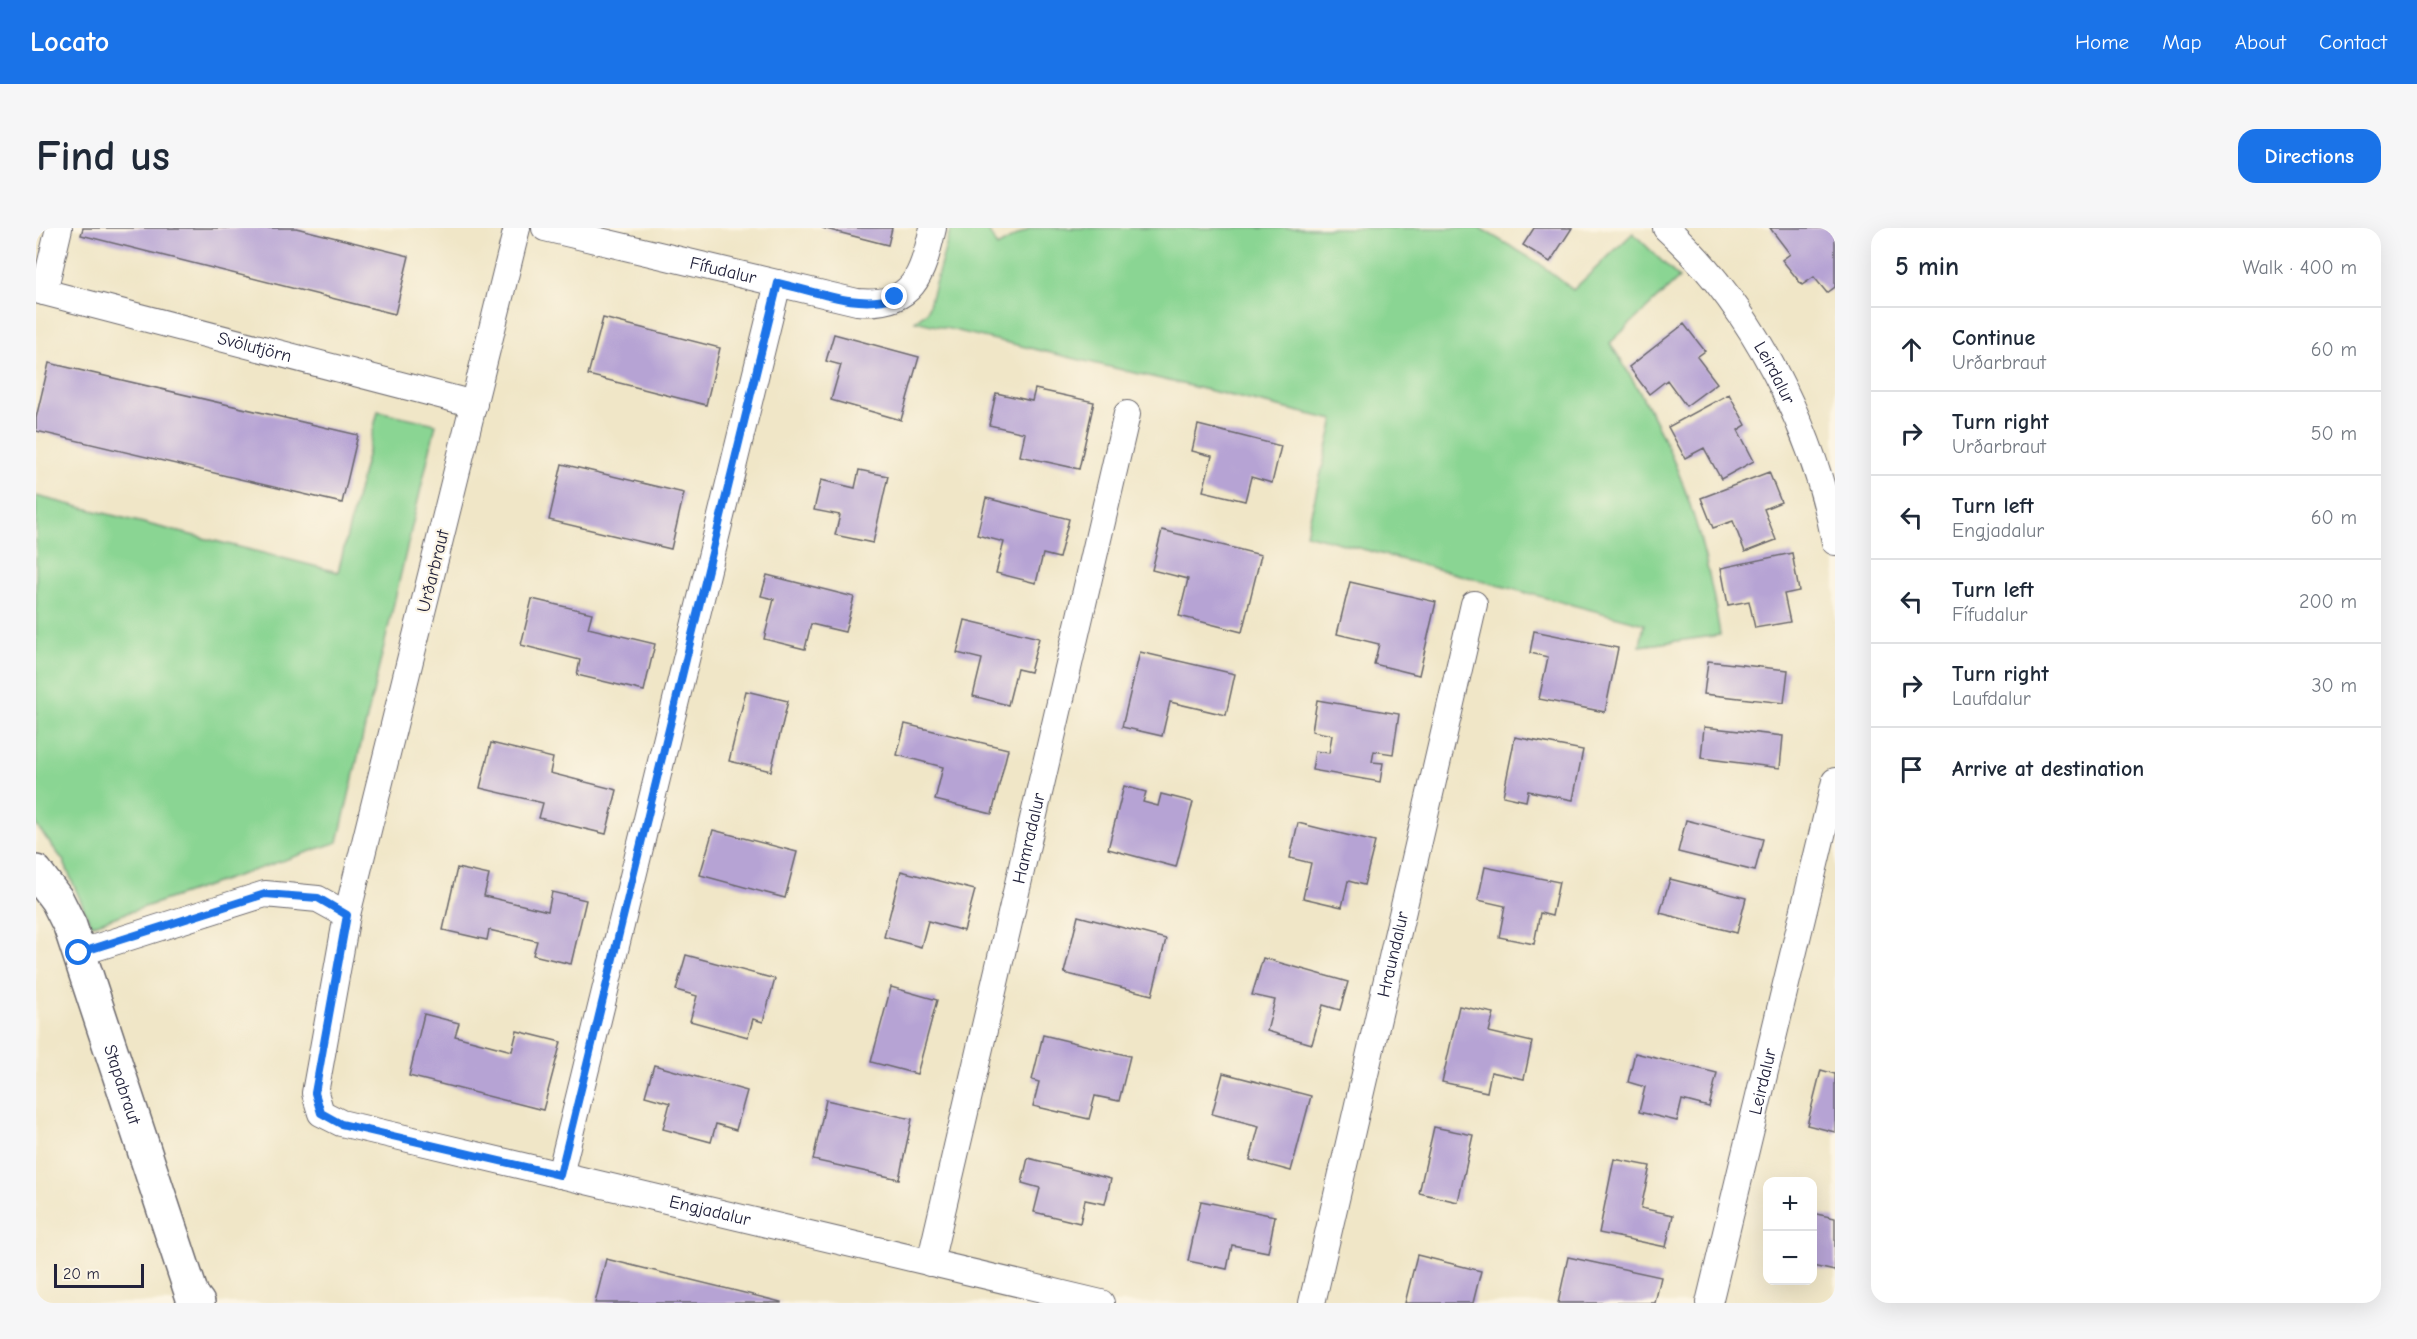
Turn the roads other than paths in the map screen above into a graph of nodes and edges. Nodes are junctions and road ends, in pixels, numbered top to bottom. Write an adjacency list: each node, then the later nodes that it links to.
1 (59, 228): 7 (street)
2 (517, 228): 8 (street, Urðarbraut)
3 (545, 228): 6 (street, Fífudalur)
4 (933, 228): 6 (street)
5 (1680, 232): 10 (street, Leirdalur)
6 (778, 283): 18 (street, Fífudalur)
7 (40, 291): 8 (street, Svölutjörn)
8 (474, 404): 15 (street, Urðarbraut)
9 (1127, 414): 19 (street, Hamradalur)
10 (1835, 542)
11 (1474, 604): 22 (street, Hraundalur)
12 (1835, 781): 13 (street, Leirdalur)
13 (1825, 862): 23 (street, Leirdalur)
14 (36, 873): 16 (street, Stapabraut)
15 (347, 915): 16 (street); 17 (street, Urðarbraut)
16 (79, 953): 20 (street, Stapabraut)
17 (321, 1113): 18 (street, Engjadalur)
18 (560, 1175): 19 (street, Engjadalur)
19 (930, 1263): 21 (street, Engjadalur)
20 (198, 1303)
21 (1101, 1303)
22 (1312, 1303)
23 (1709, 1303)

